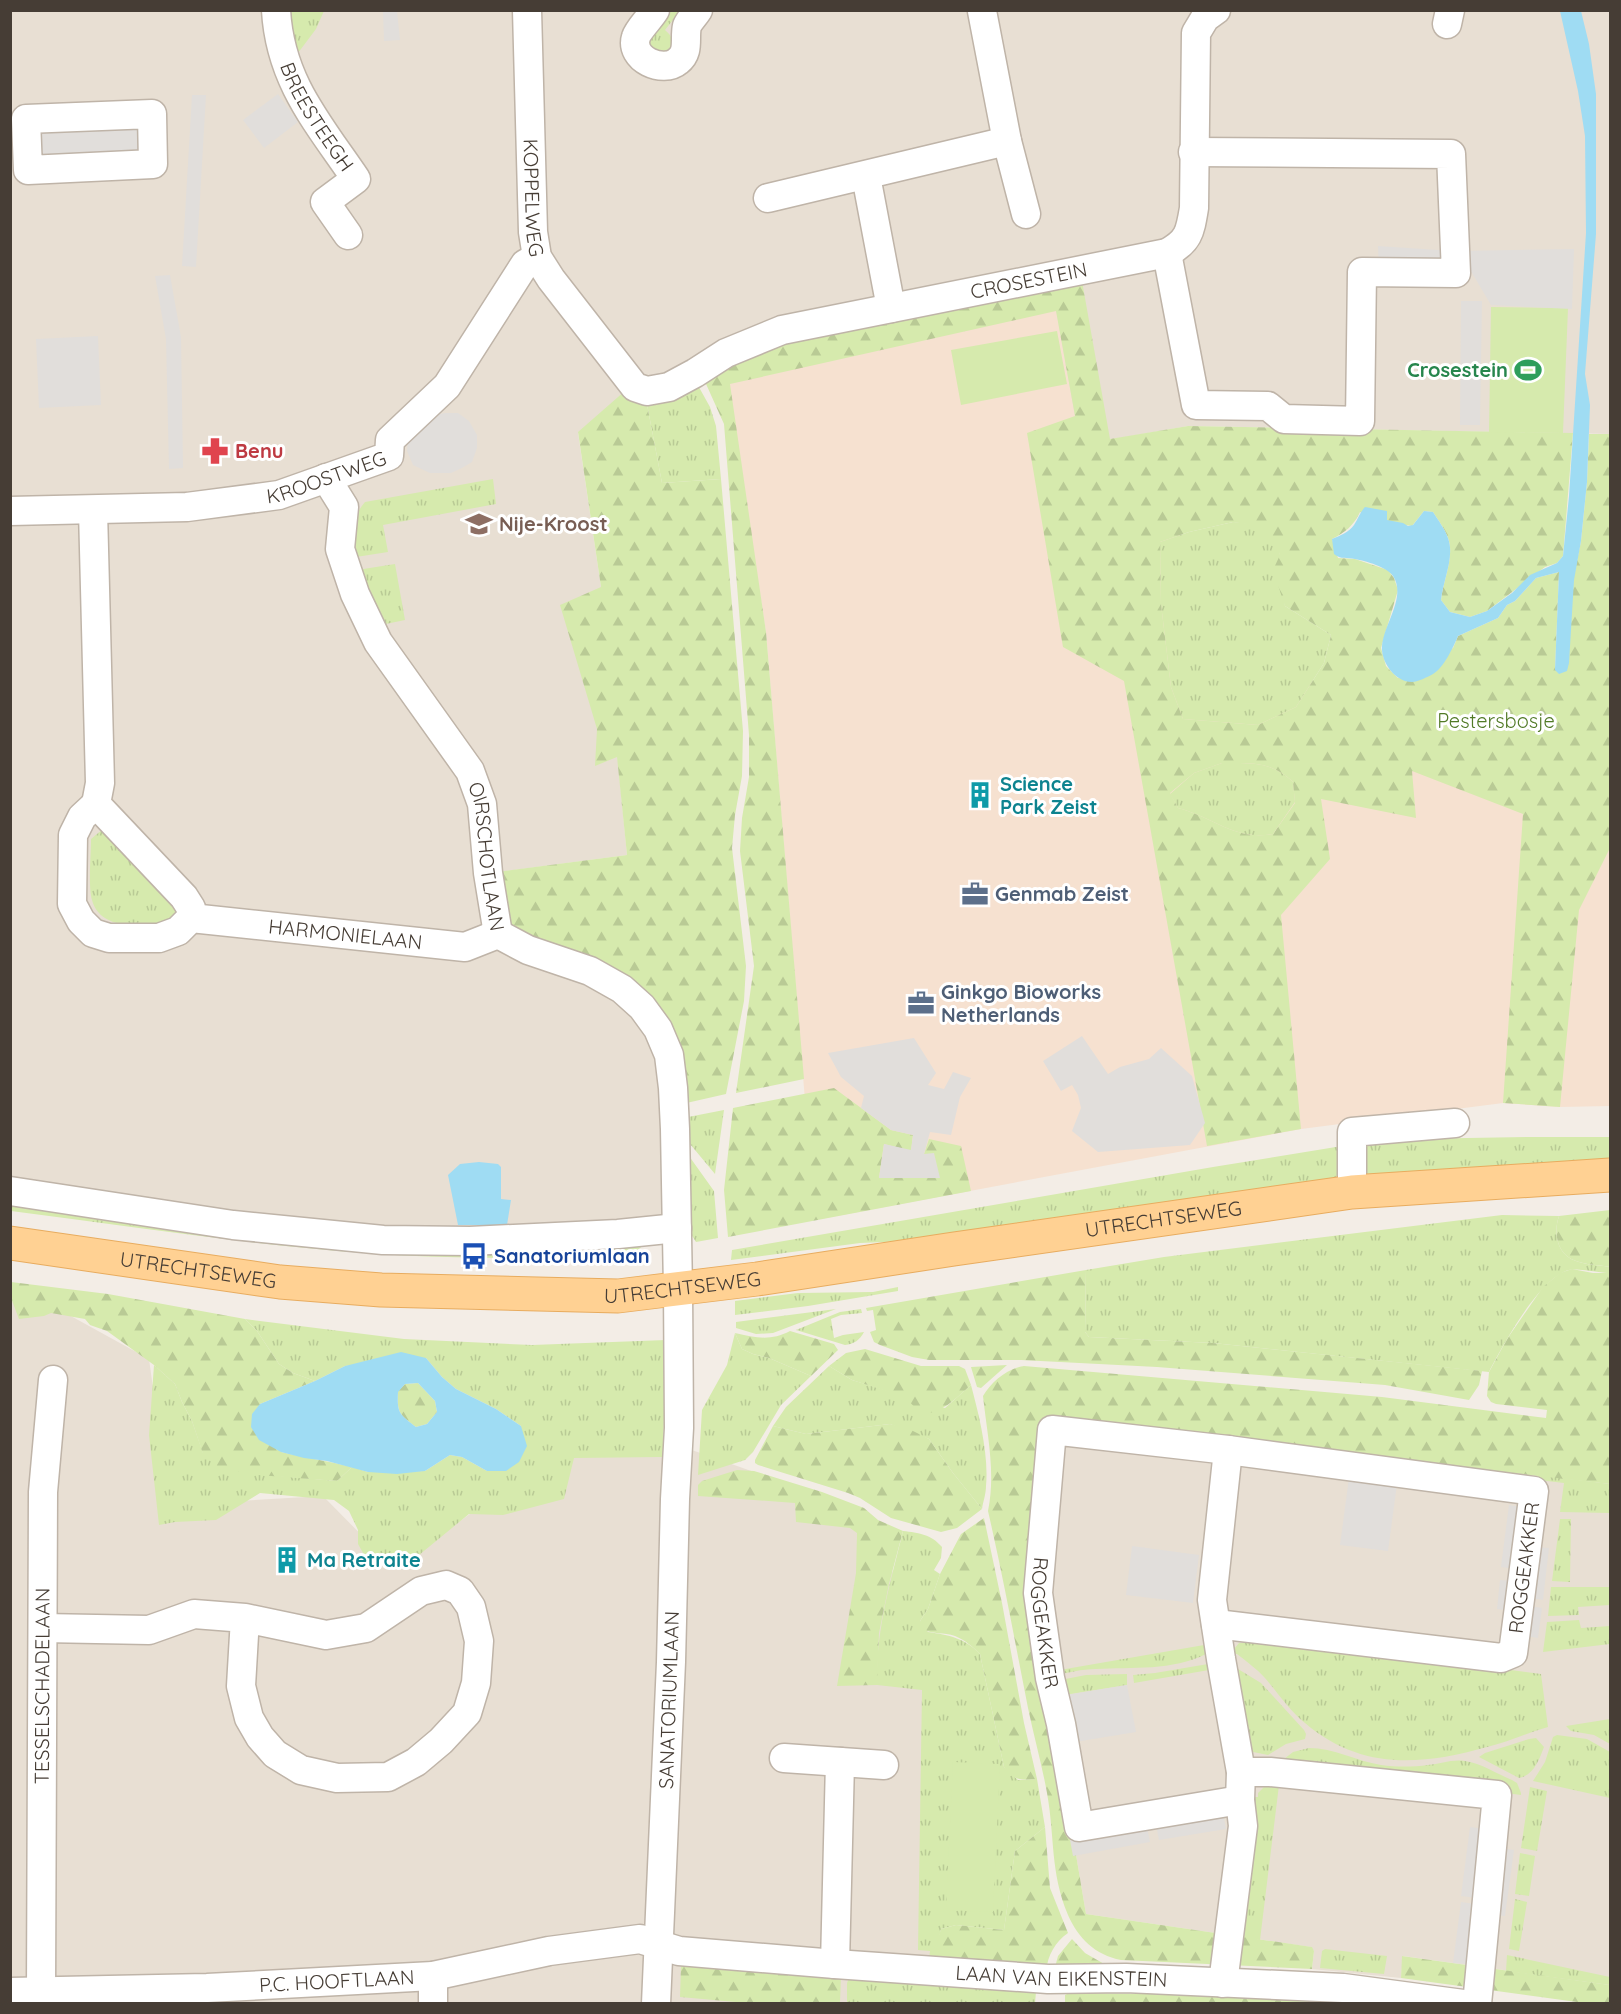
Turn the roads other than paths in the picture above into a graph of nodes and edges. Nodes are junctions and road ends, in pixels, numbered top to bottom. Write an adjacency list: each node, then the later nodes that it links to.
1 (276, 10): 12 (street, BREESTEEGH)
2 (527, 10): 14 (street, KOPPELWEG)
3 (655, 10): 4 (street)
4 (698, 10)
5 (1216, 10): 8 (street)
6 (982, 12): 7 (street)
7 (1007, 141): 9 (street); 11 (street)
8 (1193, 152): 13 (street); 13 (street)
9 (866, 176): 10 (street); 15 (street)
10 (768, 198)
11 (1026, 214)
12 (348, 235)
13 (1167, 253): 15 (street, CROSESTEIN)
14 (537, 257): 16 (street, KOPPELWEG); 17 (street, KROOSTWEG)
15 (891, 308): 16 (street, CROSESTEIN)
16 (635, 387)
17 (326, 478): 18 (street, KROOSTWEG); 22 (street, OIRSCHOTLAAN)
18 (93, 510): 19 (street, KROOSTWEG); 20 (street)
19 (10, 511)
20 (96, 804): 21 (street); 21 (street)
21 (191, 918): 22 (street, HARMONIELAAN)
22 (498, 934): 27 (street, OIRSCHOTLAAN)
23 (1455, 1123): 26 (street)
24 (1611, 1174): 26 (main road, UTRECHTSEWEG)
25 (10, 1191): 27 (street)
26 (1352, 1192): 29 (main road, UTRECHTSEWEG)
27 (677, 1228): 29 (street, OIRSCHOTLAAN)
28 (10, 1243): 29 (main road, UTRECHTSEWEG)
29 (678, 1288): 40 (street, SANATORIUMLAAN)
30 (53, 1380): 34 (street, TESSELSCHADELAAN)
31 (1227, 1450): 33 (street); 33 (street, ROGGEAKKER); 39 (street, ROGGEAKKER)
32 (245, 1618): 32 (street); 34 (street)
33 (1216, 1624): 38 (street)
34 (43, 1628): 45 (street, TESSELSCHADELAAN)
35 (784, 1758): 36 (street)
36 (840, 1762): 37 (street); 41 (street)
37 (884, 1765)
38 (1241, 1772): 39 (street); 48 (street)
39 (1240, 1800): 42 (street)
40 (659, 1945): 41 (street, LAAN VAN EIKENSTEIN); 43 (street, P.C. HOOFTLAAN); 46 (street, SANATORIUMLAAN)
41 (836, 1964): 42 (street, LAAN VAN EIKENSTEIN)
42 (1223, 1983): 47 (street, LAAN VAN EIKENSTEIN)
43 (433, 1990): 45 (street, P.C. HOOFTLAAN)
44 (10, 1992): 45 (street, P.C. HOOFTLAAN)
45 (41, 1992)
46 (656, 2004)
47 (1462, 2004)
48 (1477, 2004)

